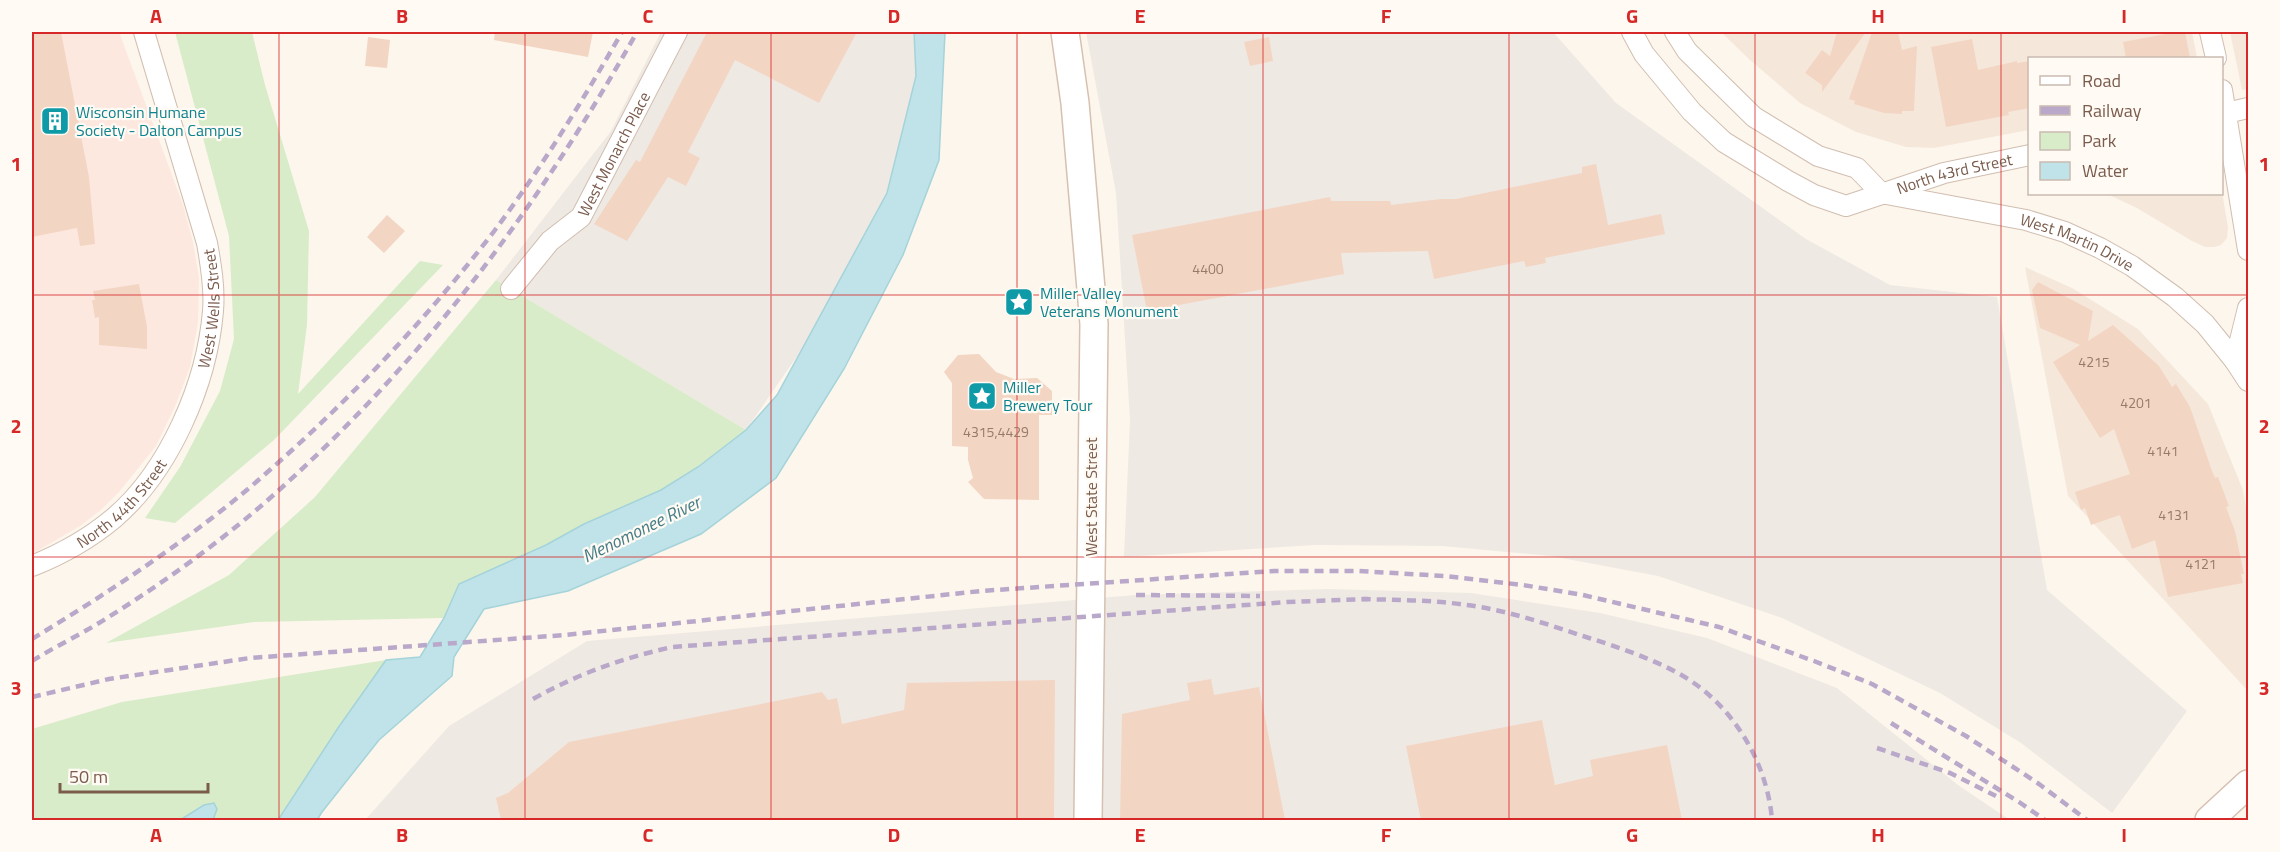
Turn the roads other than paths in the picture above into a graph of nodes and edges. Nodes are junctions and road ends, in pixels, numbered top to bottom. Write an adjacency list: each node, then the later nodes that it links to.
1 (144, 32): 17 (street, West Wells Street)
2 (677, 32): 13 (street, West Monarch Place)
3 (1065, 32): 20 (main road, West State Street)
4 (1632, 32): 11 (street, West Martin Drive)
5 (1675, 32): 11 (street)
6 (2211, 32): 7 (street)
7 (2216, 57)
8 (2248, 108): 9 (street)
9 (2224, 113): 12 (street)
10 (2028, 155): 11 (street, North 43rd Street)
11 (1881, 194): 15 (street, West Martin Drive)
12 (2248, 250)
13 (511, 289)
14 (2248, 308): 15 (street)
15 (2235, 361): 16 (street, West Martin Drive)
16 (2248, 381)
17 (186, 414): 18 (street, North 44th Street)
18 (32, 566)
19 (2248, 784): 21 (main road)
20 (1088, 820)
21 (2208, 820)

